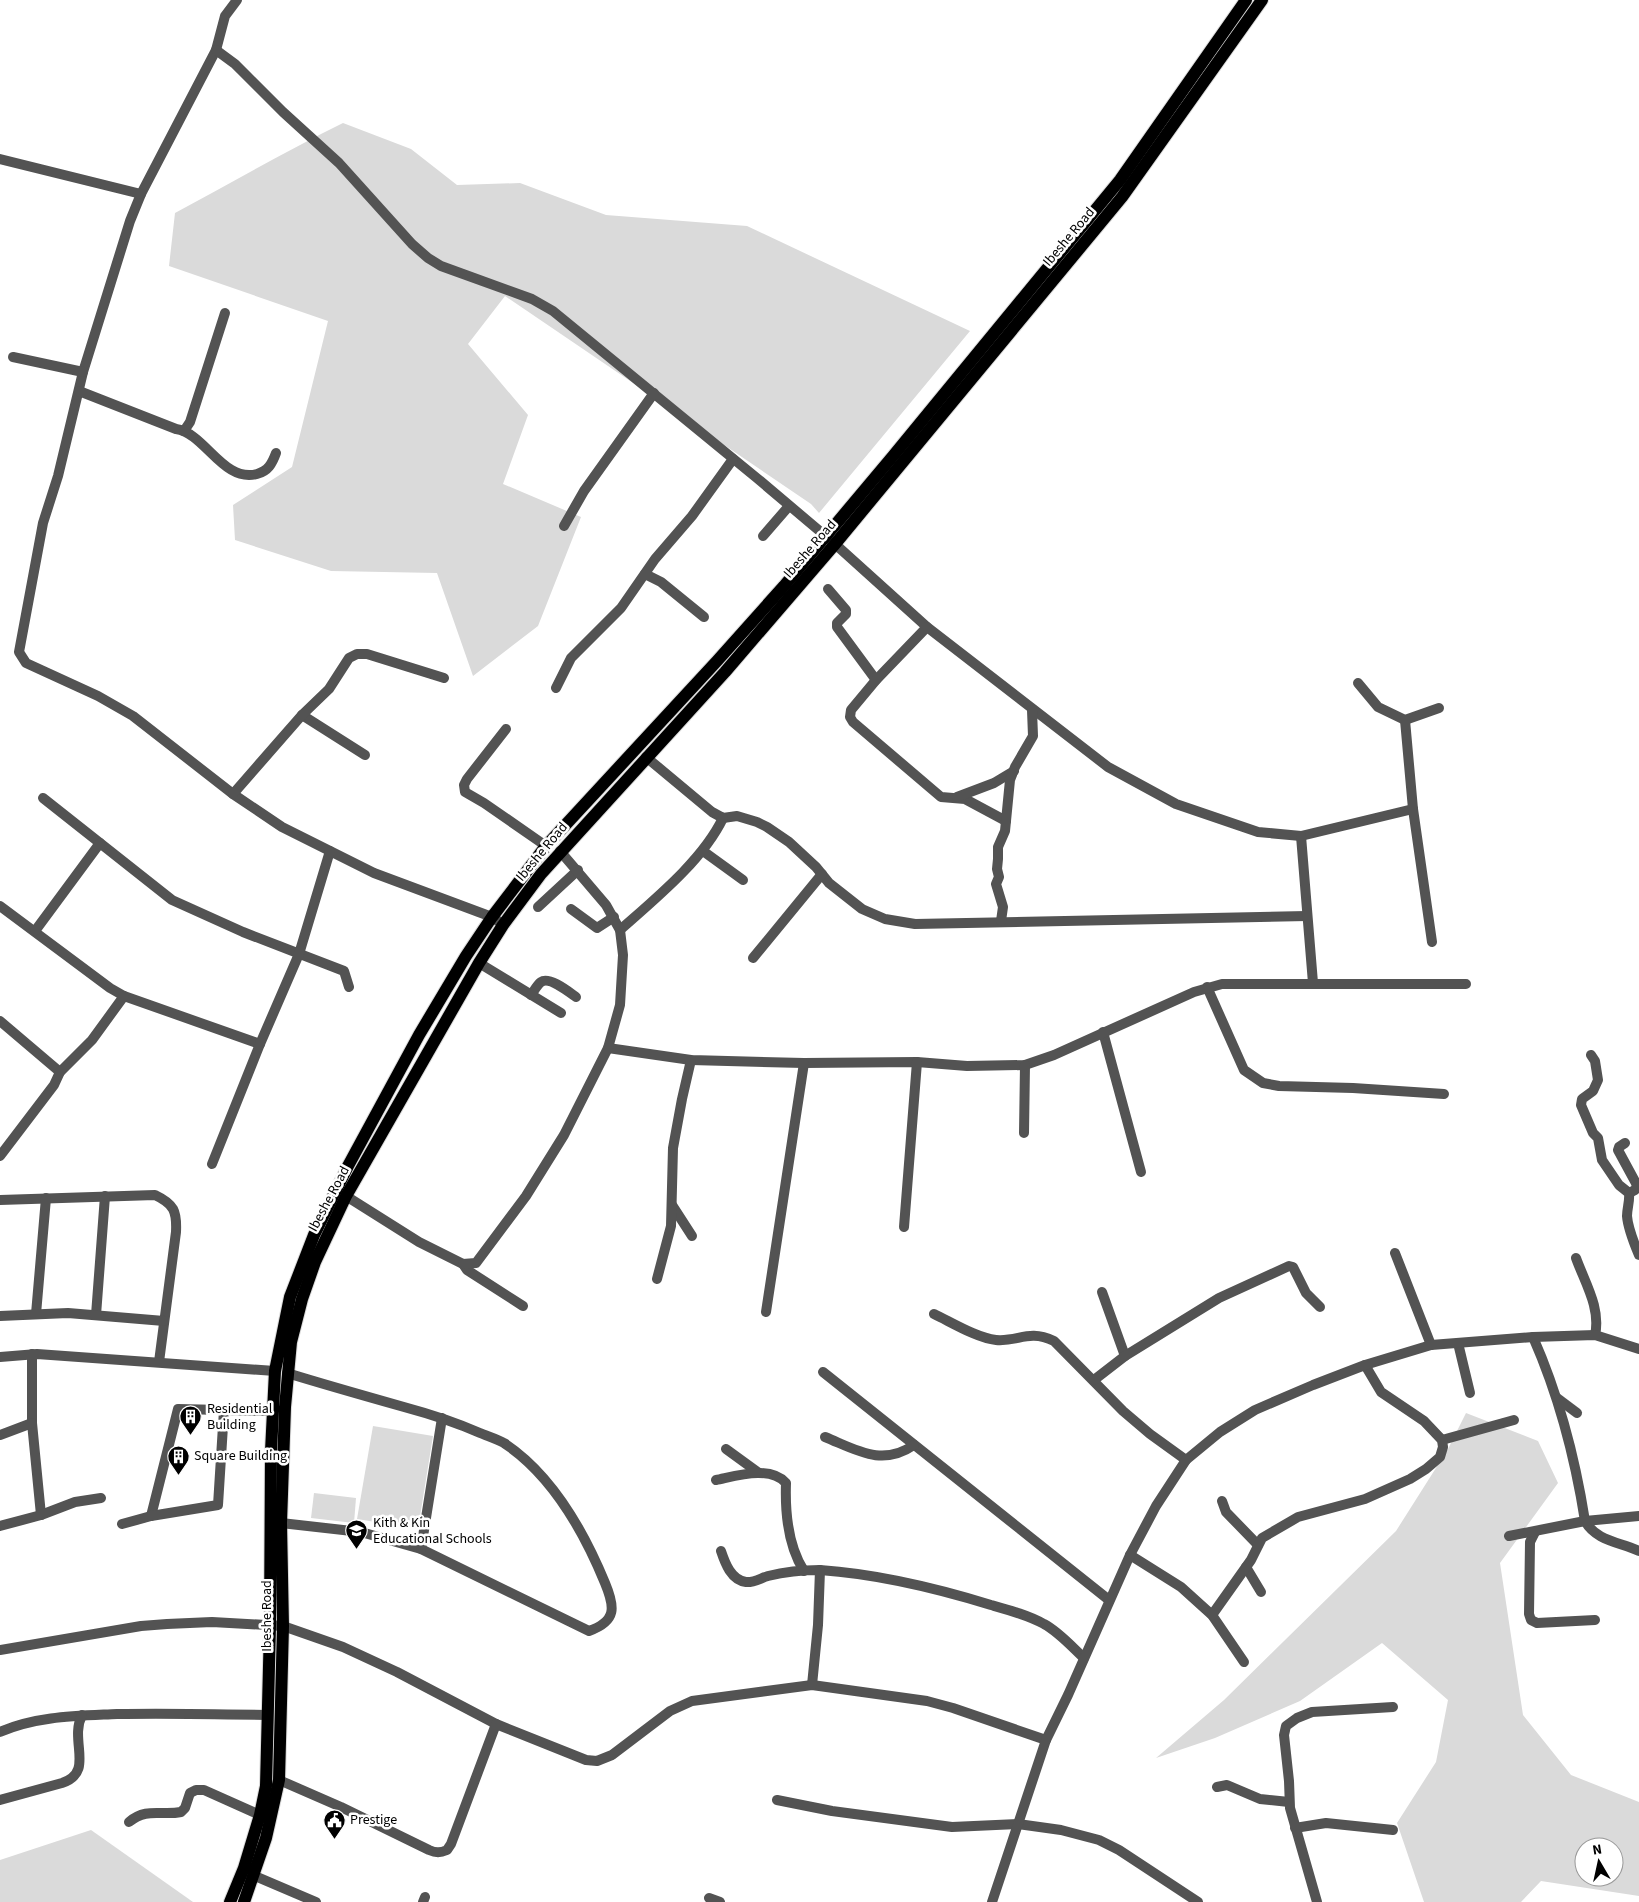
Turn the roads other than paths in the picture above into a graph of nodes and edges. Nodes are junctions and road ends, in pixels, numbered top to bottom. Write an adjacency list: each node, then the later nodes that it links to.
1 (237, 0): 4 (street)
2 (1246, 0): 18 (main road, Ibeshe Road)
3 (1262, 0): 18 (main road, Ibeshe Road)
4 (216, 50): 6 (street); 11 (street)
5 (0, 159): 6 (street)
6 (141, 194): 9 (street)
7 (225, 314): 12 (street)
8 (13, 357): 9 (street)
9 (83, 372): 10 (street)
10 (79, 391): 12 (street); 35 (street)
11 (654, 393): 14 (street); 16 (street)
12 (184, 431): 13 (street)
13 (276, 453)
14 (733, 459): 15 (street); 19 (street)
15 (790, 506): 17 (street); 18 (street)
16 (564, 526)
17 (763, 536)
18 (830, 540): 22 (street); 33 (main road, Ibeshe Road); 43 (main road, Ibeshe Road)
19 (645, 574): 21 (street); 26 (street)
20 (828, 589): 24 (street)
21 (704, 616)
22 (927, 627): 24 (street); 28 (street)
23 (444, 678): 29 (street)
24 (876, 680): 37 (street)
25 (1358, 683): 30 (street)
26 (556, 688)
27 (1439, 708): 30 (street)
28 (1032, 710): 34 (street); 41 (street)
29 (302, 715): 32 (street); 35 (street)
30 (1405, 720): 38 (street)
31 (506, 729): 43 (street)
32 (364, 755)
33 (646, 756): 39 (street); 45 (main road, Ibeshe Road)
34 (1014, 771): 37 (street); 40 (street)
35 (233, 794): 44 (street)
36 (43, 798): 42 (street)
37 (953, 798): 40 (street)
38 (1413, 809): 41 (street); 60 (street)
39 (723, 818): 46 (street); 48 (street)
40 (1006, 821): 56 (street)
41 (1301, 836): 53 (street)
42 (100, 843): 59 (street); 61 (street)
43 (546, 846): 54 (main road, Ibeshe Road)
44 (330, 851): 54 (street); 61 (street)
45 (560, 851): 47 (street); 57 (main road, Ibeshe Road)
46 (703, 851): 49 (street); 58 (street)
47 (578, 870): 51 (street); 55 (street)
48 (822, 874): 56 (street); 62 (street)
49 (743, 880)
50 (0, 906): 59 (street)
51 (538, 907)
52 (571, 909): 55 (street)
53 (1307, 916): 56 (street); 64 (street)
54 (492, 917): 57 (street); 120 (main road, Ibeshe Road)
55 (614, 917): 58 (street)
56 (1001, 921)
57 (503, 925): 63 (main road, Ibeshe Road)
58 (620, 930): 75 (street)
59 (35, 931): 69 (street)
60 (1432, 942)
61 (299, 954): 66 (street); 74 (street)
62 (753, 958)
63 (478, 963): 68 (street); 90 (main road, Ibeshe Road)
64 (1313, 983): 65 (street); 67 (street)
65 (1466, 984)
66 (349, 987)
67 (1207, 987): 73 (street); 82 (street)
68 (531, 995): 70 (street); 71 (street)
69 (124, 996): 74 (street); 81 (street)
70 (576, 997)
71 (561, 1014)
72 (0, 1021): 81 (street)
73 (1103, 1032): 80 (street); 87 (street)
74 (260, 1044): 86 (street)
75 (608, 1048): 77 (street); 99 (street)
76 (1591, 1055): 88 (street)
77 (691, 1060): 78 (street); 93 (street)
78 (804, 1062): 79 (street); 104 (street)
79 (918, 1062): 80 (street); 94 (street)
80 (1025, 1065): 83 (street)
81 (60, 1072): 85 (street)
82 (1444, 1094)
83 (1024, 1133)
84 (1625, 1143): 88 (street)
85 (0, 1156)
86 (212, 1164)
87 (1141, 1172)
88 (1629, 1193): 97 (street)
89 (105, 1196): 91 (street); 107 (street); 109 (street)
90 (346, 1196): 99 (street); 120 (main road, Ibeshe Road)
91 (46, 1198): 92 (street); 105 (street)
92 (0, 1200)
93 (672, 1204): 95 (street); 100 (street)
94 (904, 1227)
95 (692, 1236)
96 (1395, 1253): 113 (street)
97 (1639, 1254)
98 (1576, 1258): 110 (street)
99 (463, 1264): 102 (street)
100 (657, 1279)
101 (1102, 1292): 116 (street)
102 (523, 1306)
103 (1320, 1307): 116 (street)
104 (766, 1312)
105 (36, 1314): 107 (street); 108 (street)
106 (934, 1314): 122 (street)
107 (96, 1315): 109 (street)
108 (0, 1316)
109 (164, 1321): 118 (street)
110 (1595, 1335): 111 (street); 114 (street)
111 (1533, 1337): 112 (street); 124 (street)
112 (1458, 1343): 113 (street); 123 (street)
113 (1431, 1345): 119 (street)
114 (1639, 1349)
115 (32, 1354): 117 (street); 118 (street); 130 (street)
116 (1125, 1356): 122 (street)
117 (0, 1358)
118 (159, 1362): 120 (street)
119 (1365, 1365): 133 (street); 136 (street)
120 (281, 1372): 126 (main road, Ibeshe Road); 128 (street); 145 (main road, Ibeshe Road)
121 (823, 1372): 134 (street)
122 (1094, 1380): 136 (street)
123 (1470, 1393)
124 (1558, 1398): 127 (street); 144 (street)
125 (224, 1410): 126 (street); 142 (street); 142 (street)
126 (272, 1411): 162 (main road, Ibeshe Road)
127 (1577, 1413)
128 (442, 1418): 151 (street); 151 (street)
129 (1514, 1420): 133 (street)
130 (32, 1423): 131 (street); 141 (street)
131 (0, 1434)
132 (825, 1437): 134 (street)
133 (1442, 1440): 150 (street)
134 (914, 1445): 159 (street)
135 (726, 1449): 137 (street)
136 (1186, 1460): 154 (street)
137 (759, 1473): 138 (street); 157 (street)
138 (716, 1480)
139 (101, 1498): 141 (street)
140 (1222, 1501): 150 (street)
141 (41, 1515): 147 (street)
142 (151, 1516): 146 (street)
143 (1639, 1516): 144 (street)
144 (1585, 1521): 148 (street); 153 (street)
145 (282, 1523): 151 (street); 163 (main road, Ibeshe Road)
146 (122, 1524)
147 (0, 1526)
148 (1534, 1532): 149 (street); 161 (street)
149 (1509, 1536)
150 (1258, 1545): 155 (street)
151 (421, 1550)
152 (722, 1551): 157 (street)
153 (1639, 1551)
154 (1130, 1555): 159 (street); 160 (street)
155 (1246, 1567): 158 (street); 160 (street)
156 (820, 1570): 157 (street); 165 (street); 167 (street)
157 (804, 1571)
158 (1261, 1592)
159 (1109, 1600): 165 (street)
160 (1212, 1615): 166 (street)
161 (1595, 1620)
162 (270, 1626): 163 (street); 164 (street); 170 (main road, Ibeshe Road)
163 (283, 1626): 171 (street); 174 (main road, Ibeshe Road)
164 (0, 1650)
165 (1084, 1658): 173 (street)
166 (1244, 1662)
167 (812, 1685): 171 (street); 173 (street)
168 (1394, 1707): 178 (street)
169 (82, 1715): 170 (street); 172 (street); 176 (street)
170 (267, 1716): 179 (main road, Ibeshe Road)
171 (496, 1724): 174 (street)
172 (0, 1732)
173 (1046, 1740): 181 (street)
174 (279, 1780): 184 (main road, Ibeshe Road)
175 (1217, 1787): 178 (street)
176 (0, 1800)
177 (778, 1800): 181 (street)
178 (1289, 1802): 182 (street)
179 (260, 1814): 180 (street); 186 (main road, Ibeshe Road)
180 (129, 1822)
181 (1018, 1824): 190 (street); 191 (street)
182 (1295, 1828): 183 (street); 192 (street)
183 (1394, 1830)
184 (254, 1876): 187 (main road, Ibeshe Road); 188 (street)
185 (709, 1898): 189 (street)
186 (230, 1902)
187 (244, 1902)
188 (316, 1902)
189 (720, 1902)
190 (992, 1902)
191 (1198, 1902)
192 (1317, 1902)

